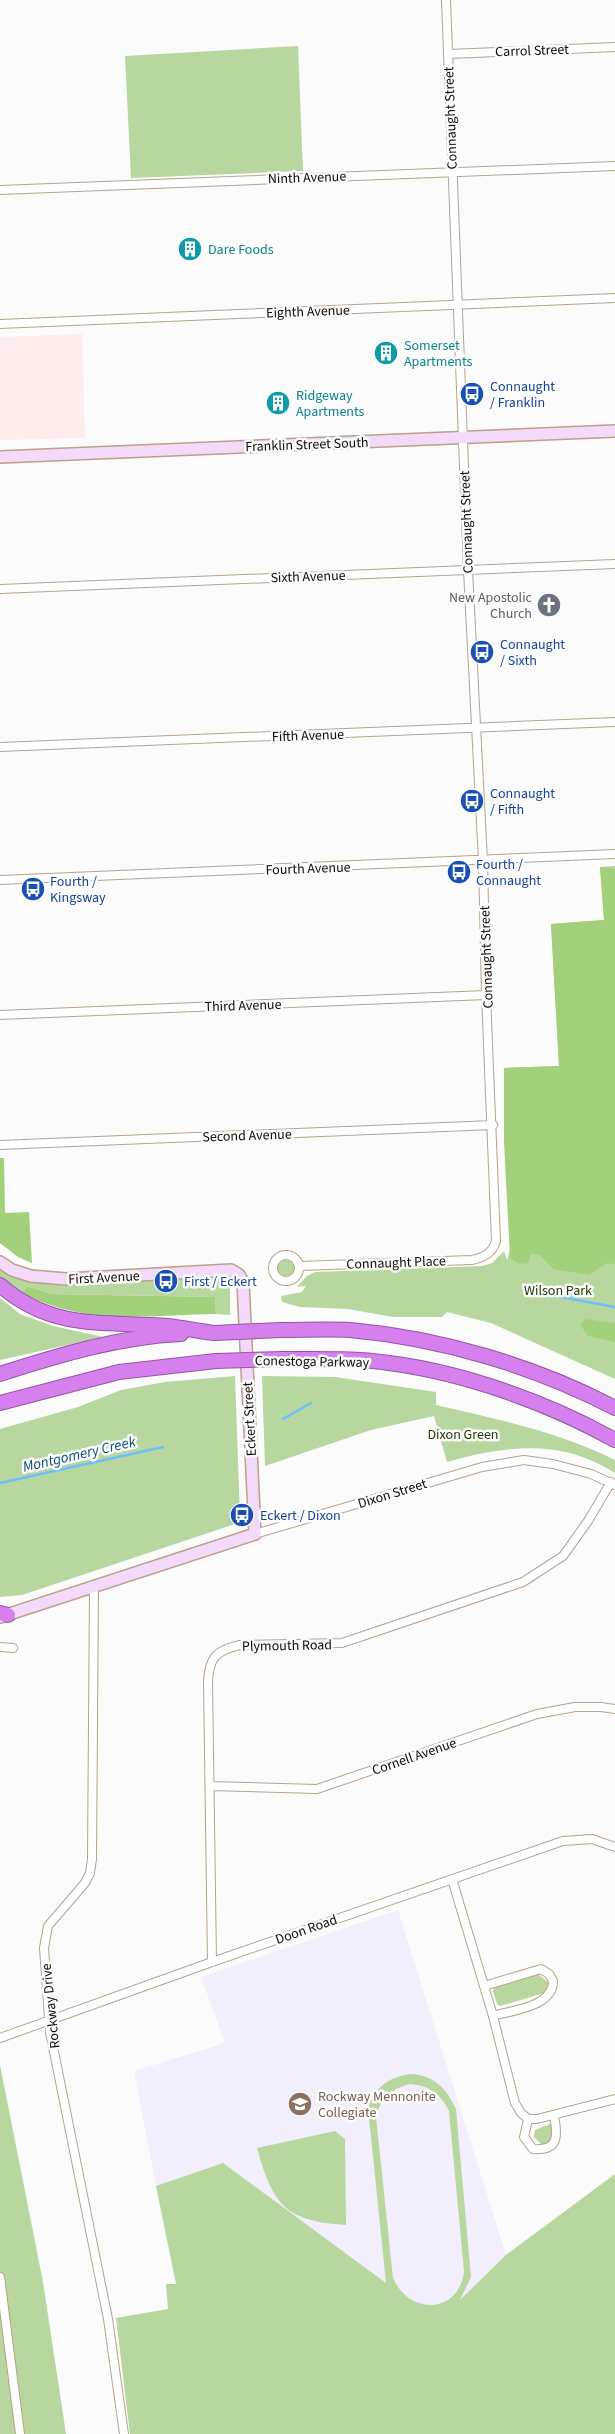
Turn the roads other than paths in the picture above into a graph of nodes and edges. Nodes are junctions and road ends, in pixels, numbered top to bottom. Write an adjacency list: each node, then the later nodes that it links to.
1 (446, 0): 3 (street, Connaught Street)
2 (615, 47): 3 (street, Carrol Street)
3 (448, 54): 5 (street, Connaught Street)
4 (615, 166): 5 (street, Ninth Avenue)
5 (452, 172): 6 (street, Ninth Avenue); 8 (street, Connaught Street)
6 (0, 190)
7 (615, 298): 8 (street, Eighth Avenue)
8 (457, 305): 9 (street, Eighth Avenue); 11 (street, Connaught Street)
9 (0, 324)
10 (615, 431): 11 (street, Franklin Street South)
11 (463, 437): 12 (street, Franklin Street South); 14 (street, Connaught Street)
12 (0, 457)
13 (615, 564): 14 (street, Sixth Avenue)
14 (468, 570): 15 (street, Sixth Avenue); 17 (street, Connaught Street)
15 (0, 589)
16 (615, 722): 17 (street, Fifth Avenue)
17 (476, 728): 18 (street, Fifth Avenue); 20 (street, Connaught Street)
18 (0, 747)
19 (615, 854): 20 (street, Fourth Avenue)
20 (483, 861): 21 (street, Fourth Avenue); 22 (street, Connaught Street)
21 (0, 880)
22 (486, 995): 23 (street, Third Avenue); 24 (street, Connaught Street)
23 (0, 1015)
24 (493, 1125): 25 (street, Second Avenue); 26 (street, Connaught Street)
25 (0, 1145)
26 (490, 1252): 28 (street, Connaught Place)
27 (0, 1262): 29 (street, First Avenue)
28 (300, 1266)
29 (239, 1275): 37 (street, Eckert Street)
30 (0, 1285): 31 (highway)
31 (214, 1333): 32 (highway, Conestoga Parkway); 34 (highway, Conestoga Parkway, bridge)
32 (0, 1374)
33 (0, 1403): 35 (highway, Conestoga Parkway, bridge)
34 (615, 1408)
35 (615, 1440)
36 (613, 1484): 37 (street, Dixon Street); 43 (street, Plymouth Road)
37 (254, 1534): 38 (street, Dixon Street)
38 (94, 1587): 39 (street, Dixon Street); 49 (street, Rockway Drive)
39 (3, 1615)
40 (0, 1647): 41 (street)
41 (14, 1648)
42 (615, 1709): 43 (street, Cornell Avenue)
43 (211, 1786): 46 (street, Plymouth Road)
44 (615, 1847): 45 (street, Doon Road)
45 (452, 1879): 46 (street, Doon Road); 47 (street)
46 (212, 1962): 49 (street, Doon Road)
47 (484, 1986): 48 (street); 48 (street)
48 (493, 2016): 53 (street)
49 (49, 2021): 50 (street, Doon Road); 56 (street, Rockway Drive)
50 (0, 2038)
51 (615, 2099): 52 (street)
52 (554, 2116): 53 (street); 53 (street)
53 (528, 2119)
54 (0, 2277): 55 (street)
55 (20, 2434)
56 (124, 2434)

